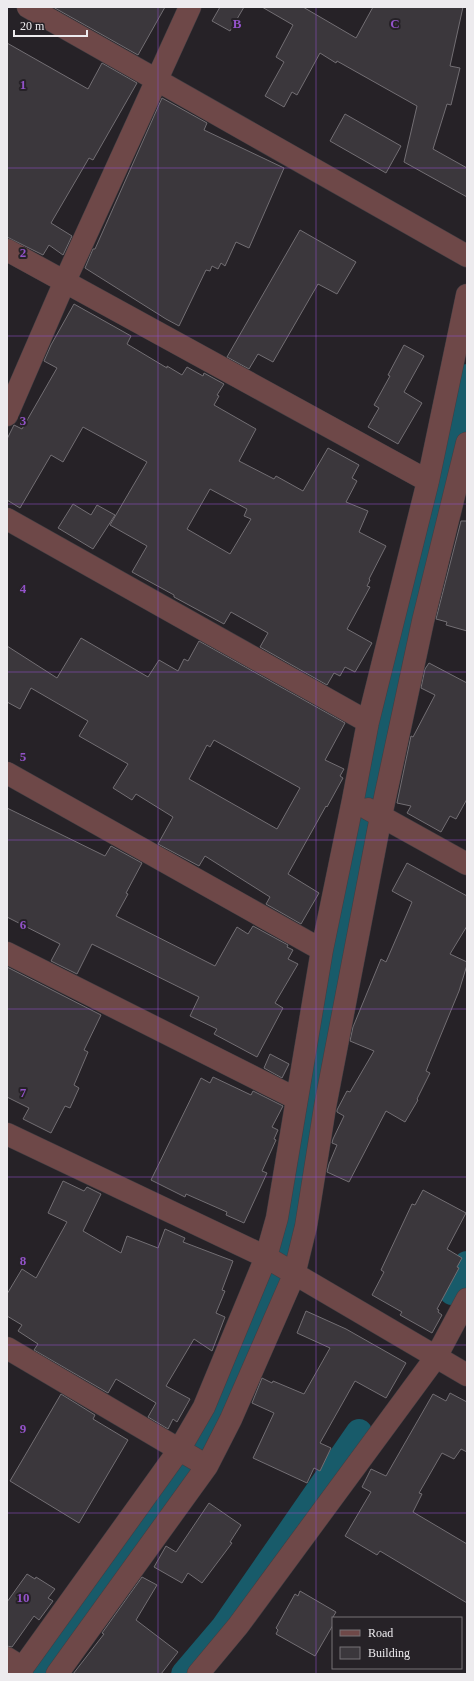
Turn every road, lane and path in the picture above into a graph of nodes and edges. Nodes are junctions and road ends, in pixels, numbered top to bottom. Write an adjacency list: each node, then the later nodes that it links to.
1 (28, 7): 3 (street)
2 (190, 7): 3 (street)
3 (157, 80): 5 (street); 6 (street)
4 (7, 250): 6 (street)
5 (467, 256)
6 (66, 281): 8 (street); 10 (street)
7 (467, 295): 10 (street)
8 (7, 415)
9 (467, 444): 14 (street)
10 (428, 480): 12 (street)
11 (7, 519): 12 (street)
12 (368, 722): 14 (street)
13 (7, 773): 16 (street)
14 (368, 808): 15 (street); 16 (street); 20 (street)
15 (467, 864)
16 (322, 950): 18 (street)
17 (7, 953): 18 (street)
18 (297, 1099): 20 (street)
19 (7, 1134): 20 (street)
20 (280, 1266): 23 (street); 25 (street); 25 (street)
21 (467, 1299): 23 (street)
22 (7, 1348): 25 (street)
23 (436, 1357): 24 (street); 28 (street)
24 (467, 1375)
25 (193, 1458): 26 (street); 27 (street)
26 (16, 1667)
27 (57, 1674)
28 (198, 1674)

